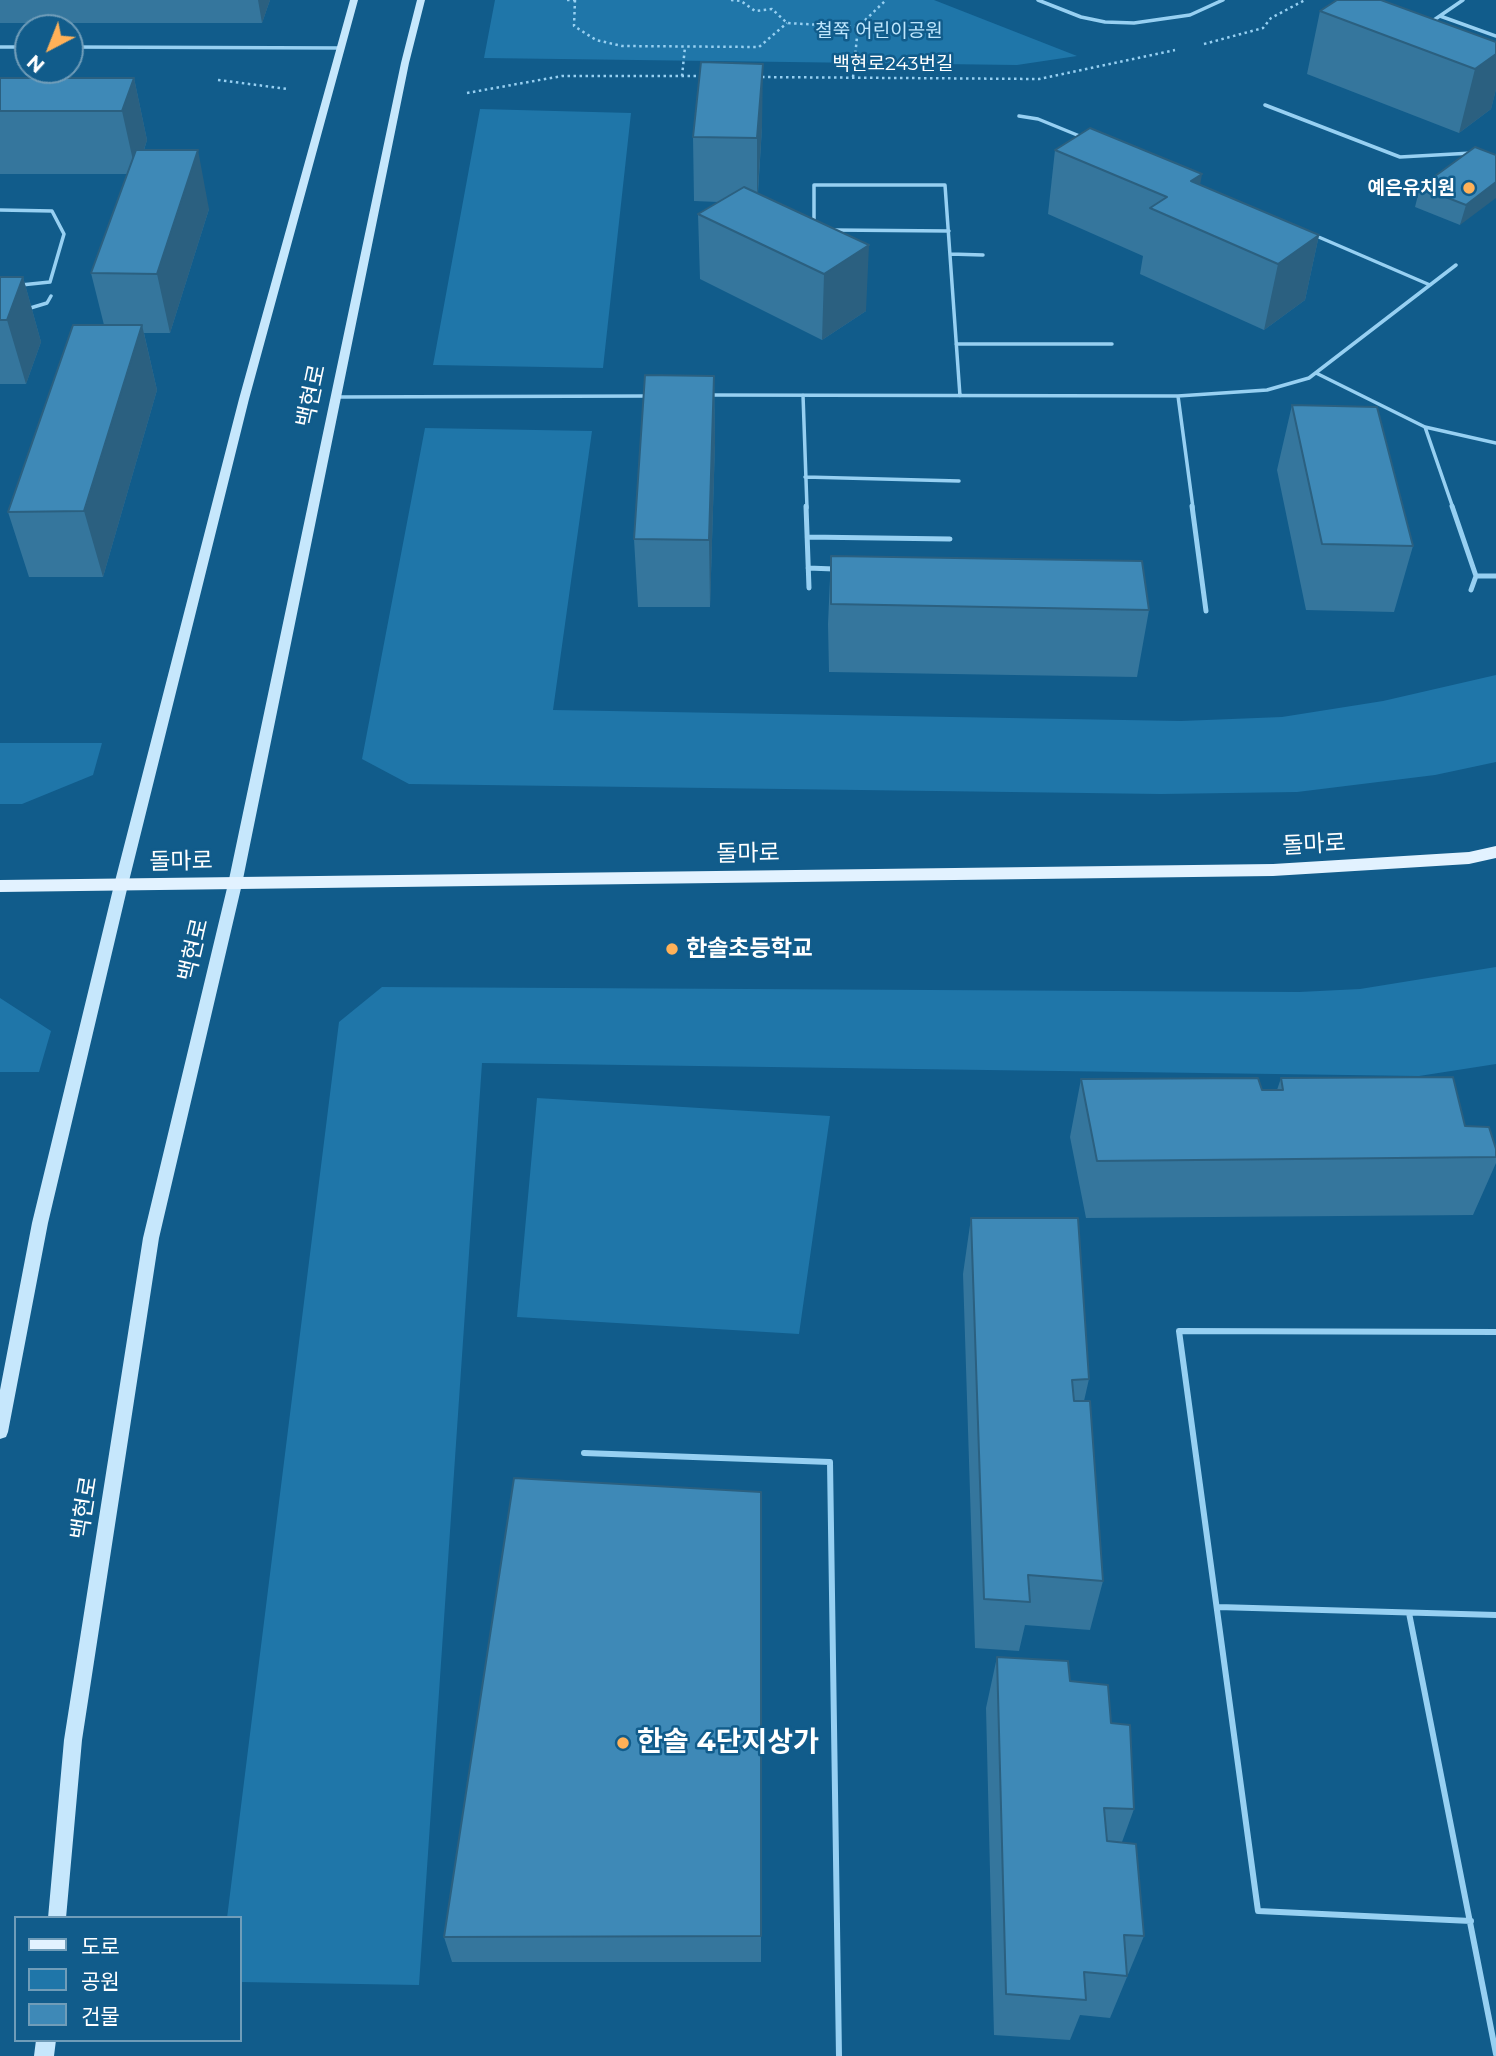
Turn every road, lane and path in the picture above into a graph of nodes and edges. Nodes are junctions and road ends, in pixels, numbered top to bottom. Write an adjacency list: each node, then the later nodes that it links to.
1 (354, 0): 19 (main road)
2 (421, 0): 51 (main road, 백현로)
3 (567, 0): 4 (path)
4 (575, 0): 18 (path)
5 (732, 0): 12 (path)
6 (886, 0): 14 (path)
7 (1038, 0): 8 (lane)
8 (1223, 0)
9 (1305, 0): 16 (path)
10 (1463, 0): 11 (lane)
11 (1440, 16): 13 (lane); 15 (lane)
12 (787, 23): 14 (path); 18 (path)
13 (1430, 23)
14 (858, 27): 24 (path)
15 (1496, 36)
16 (1193, 46)
17 (84, 47): 19 (lane)
18 (685, 47): 21 (path)
19 (342, 48): 68 (main road)
20 (1180, 49): 23 (path, 백현로243번길)
21 (682, 76)
22 (712, 76): 27 (path)
23 (752, 77)
24 (853, 78)
25 (215, 79): 26 (path)
26 (288, 89)
27 (467, 93)
28 (1265, 104): 31 (lane)
29 (1019, 116): 30 (lane)
30 (1090, 140)
31 (1482, 153)
32 (0, 210): 41 (lane)
33 (814, 230): 35 (lane)
34 (827, 230): 35 (lane)
35 (948, 231): 37 (lane)
36 (1304, 231): 40 (lane)
37 (950, 254): 38 (lane); 44 (lane)
38 (982, 255)
39 (1456, 265): 40 (lane)
40 (1430, 285): 46 (lane)
41 (13, 286)
42 (51, 296): 43 (lane)
43 (24, 309)
44 (956, 344): 45 (lane); 50 (lane)
45 (1112, 344)
46 (1316, 373): 52 (lane); 53 (lane)
47 (803, 395): 49 (lane); 50 (lane); 55 (lane)
48 (652, 396): 51 (lane)
49 (707, 396)
50 (960, 396): 52 (lane)
51 (337, 397): 67 (main road, 백현로)
52 (1178, 397): 65 (lane)
53 (1425, 427): 54 (lane); 61 (lane)
54 (1496, 443)
55 (805, 477): 56 (lane); 57 (lane)
56 (959, 481)
57 (807, 537): 58 (lane); 59 (lane)
58 (950, 539)
59 (808, 568): 60 (lane); 63 (lane)
60 (834, 569)
61 (1476, 576): 62 (lane); 64 (lane)
62 (1496, 576)
63 (809, 588)
64 (1471, 590)
65 (1206, 611)
66 (1496, 852): 67 (main road, 돌마로)
67 (234, 884): 68 (main road, 돌마로); 76 (main road, 백현로)
68 (121, 885): 69 (main road, 돌마로); 71 (main road)
69 (0, 886)
70 (1496, 1332): 73 (lane)
71 (0, 1432)
72 (584, 1453): 79 (lane)
73 (1219, 1607): 74 (lane); 77 (lane)
74 (1409, 1613): 75 (lane); 77 (lane)
75 (1496, 1615)
76 (57, 1916)
77 (1471, 1921): 78 (lane)
78 (1496, 2054)
79 (839, 2056)

